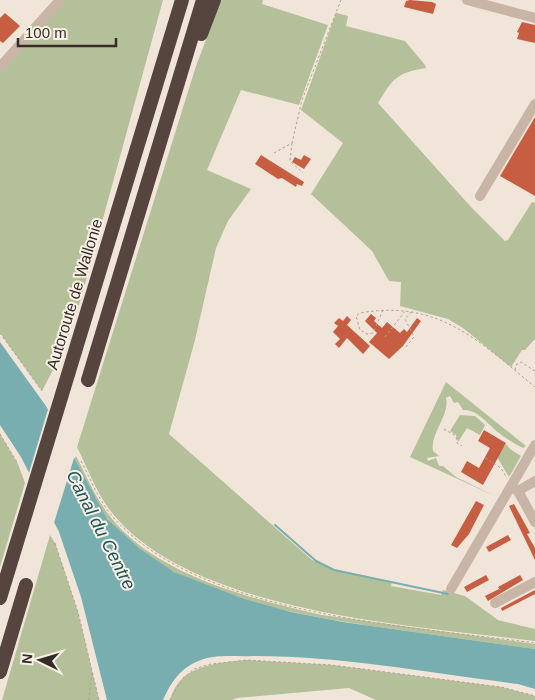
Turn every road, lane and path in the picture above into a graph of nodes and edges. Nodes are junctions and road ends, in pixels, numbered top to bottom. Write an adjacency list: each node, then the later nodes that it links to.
1 (60, 0): 10 (street)
2 (172, 0): 9 (highway)
3 (182, 0): 9 (highway, Autoroute de Wallonie)
4 (203, 0): 12 (highway)
5 (214, 0): 12 (highway)
6 (341, 0): 13 (path)
7 (467, 0): 8 (street)
8 (535, 18)
9 (165, 55): 15 (highway, Autoroute de Wallonie)
10 (0, 67)
11 (535, 104): 17 (street)
12 (165, 125): 15 (highway); 26 (highway)
13 (292, 143): 14 (path); 16 (path)
14 (274, 153)
15 (135, 158): 43 (highway, Autoroute de Wallonie)
16 (303, 173)
17 (480, 196)
18 (383, 310): 18 (path); 19 (path)
19 (406, 310): 20 (path); 22 (path)
20 (412, 311): 23 (path); 24 (path)
21 (0, 333): 28 (path)
22 (386, 337)
23 (406, 347)
24 (515, 371): 25 (path); 27 (path)
25 (535, 371)
26 (88, 380)
27 (535, 387)
28 (42, 391)
29 (444, 429): 32 (path)
30 (0, 434): 35 (path)
31 (535, 445): 37 (street)
32 (462, 446)
33 (485, 458): 37 (path)
34 (80, 461): 45 (path)
35 (18, 464)
36 (535, 481): 37 (street)
37 (514, 487): 38 (street); 42 (street)
38 (535, 522)
39 (55, 542): 46 (path)
40 (535, 582): 44 (street)
41 (26, 585): 47 (highway)
42 (451, 588)
43 (0, 598)
44 (495, 603)
45 (535, 643)
46 (93, 669): 49 (path); 50 (path)
47 (0, 672)
48 (535, 696): 51 (path)
49 (90, 700)
50 (100, 700)
51 (170, 700)

